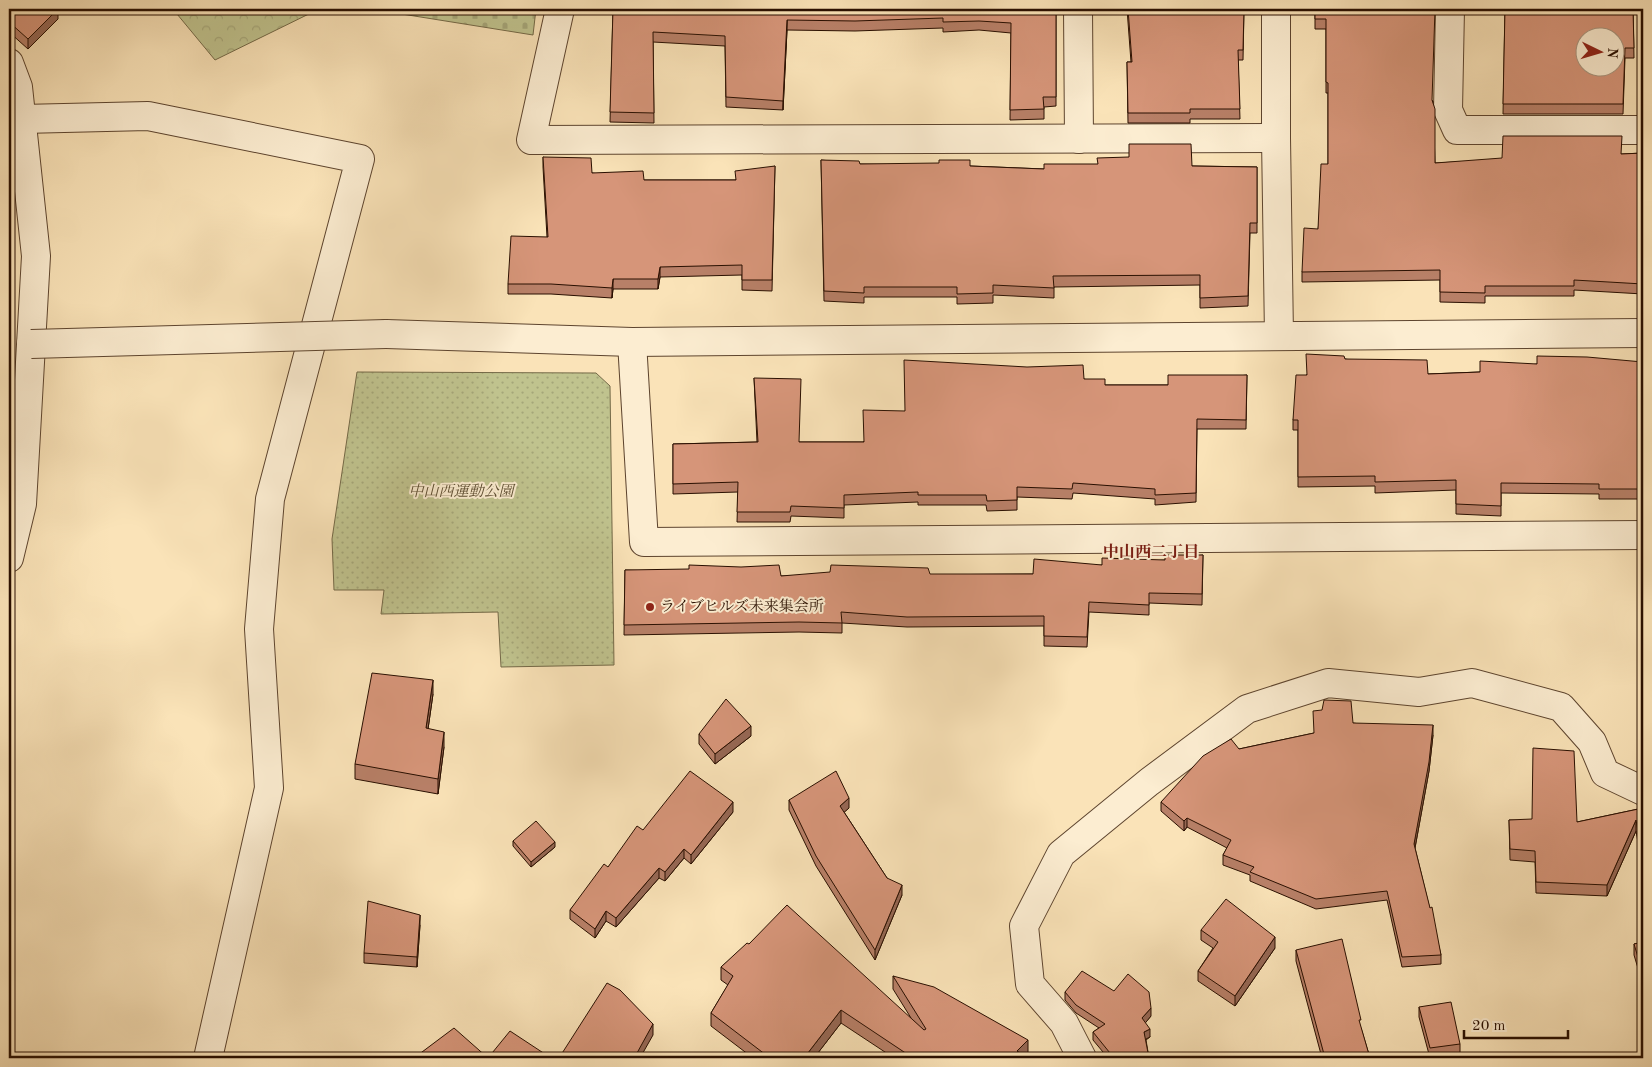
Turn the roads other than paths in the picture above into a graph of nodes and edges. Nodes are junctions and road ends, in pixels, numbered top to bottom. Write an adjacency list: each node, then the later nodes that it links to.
1 (560, 9): 9 (street)
2 (1078, 9): 9 (street)
3 (1276, 9): 8 (street)
4 (1450, 9): 7 (street)
5 (9, 63): 6 (street)
6 (22, 119): 13 (street); 17 (street)
7 (1643, 130)
8 (1276, 138): 9 (street); 11 (street)
9 (1079, 139)
10 (1643, 333): 11 (street)
11 (1279, 336): 12 (street)
12 (632, 342): 13 (street, bridge); 14 (street)
13 (31, 344): 15 (street)
14 (1643, 535)
15 (9, 558)
16 (1643, 791): 18 (street)
17 (208, 1058)
18 (1082, 1058)

